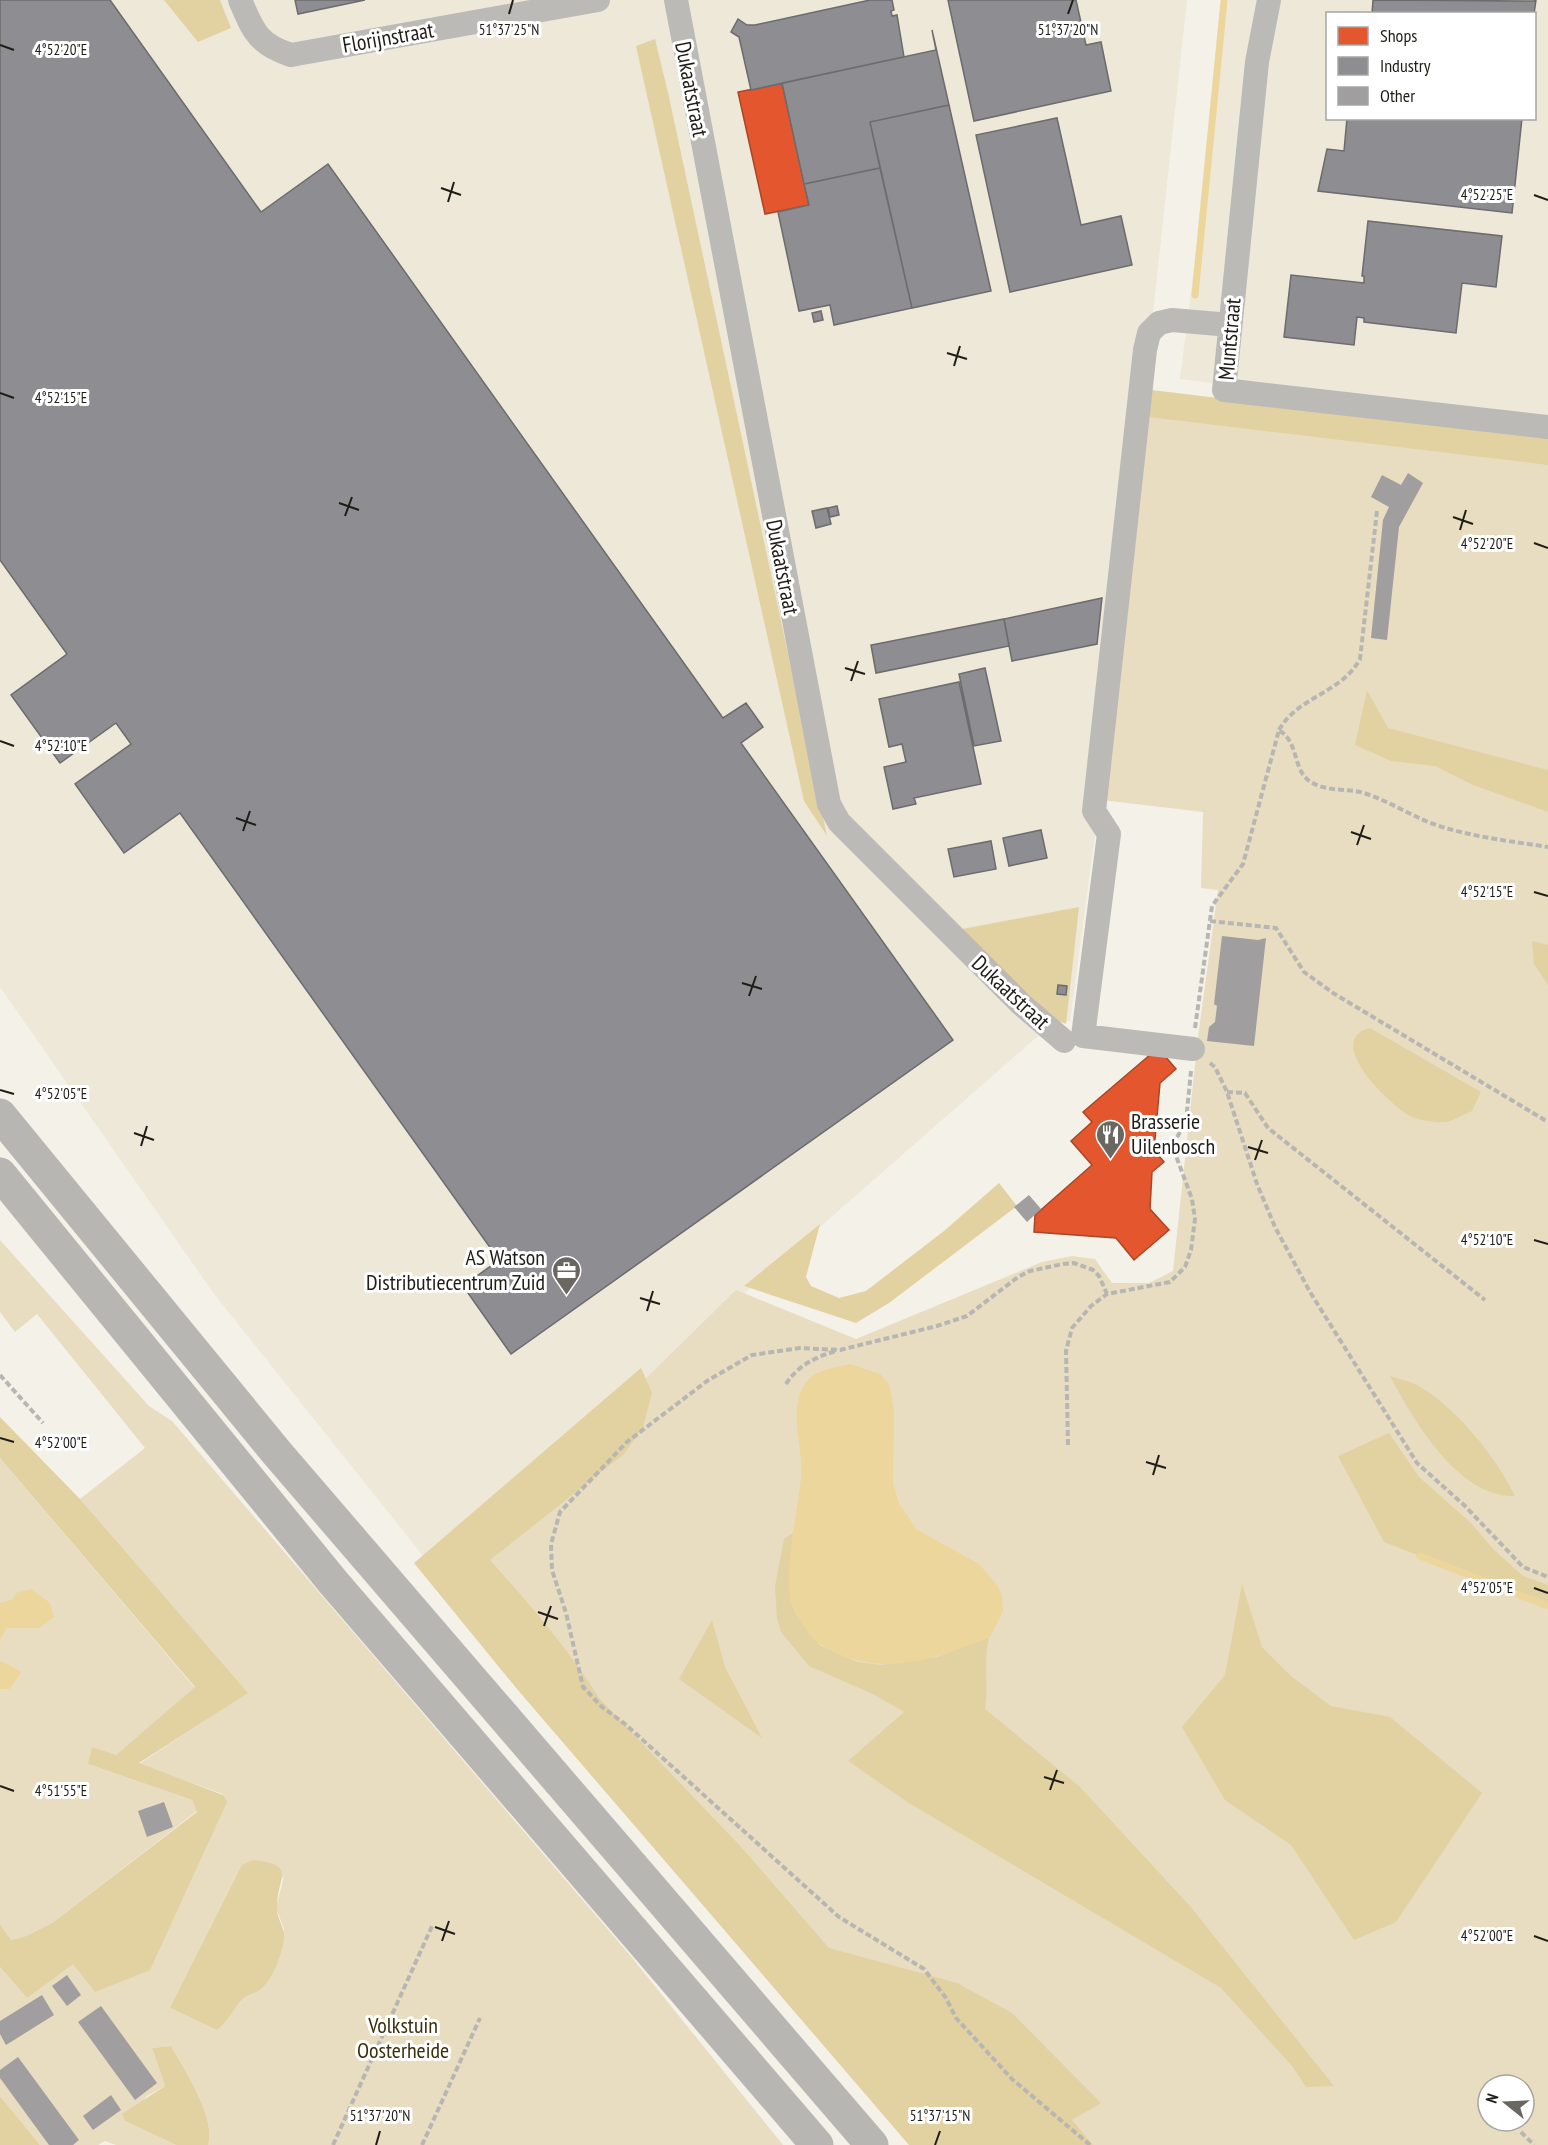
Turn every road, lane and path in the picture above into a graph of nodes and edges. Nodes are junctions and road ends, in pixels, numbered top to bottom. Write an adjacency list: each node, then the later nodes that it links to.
1 (240, 0): 2 (street, Florijnstraat)
2 (598, 0)
3 (676, 0): 11 (street, Dukaatstraat)
4 (1269, 0): 5 (street, Muntstraat)
5 (1230, 325): 6 (street, Muntstraat); 12 (street)
6 (1548, 427)
7 (1377, 511): 8 (path)
8 (1279, 730): 9 (path); 10 (path)
9 (1548, 847)
10 (1210, 921): 12 (path); 16 (path)
11 (1064, 1041)
12 (1193, 1049): 13 (path); 19 (path)
13 (1227, 1092): 20 (path); 26 (path)
14 (0, 1093): 18 (highway)
15 (0, 1115): 18 (highway)
16 (1548, 1122)
17 (0, 1175): 32 (highway)
18 (50, 1178): 33 (highway)
19 (1107, 1294): 21 (path); 25 (path)
20 (1485, 1300)
21 (840, 1350): 23 (path); 34 (path)
22 (0, 1375): 24 (path)
23 (786, 1384)
24 (43, 1423)
25 (1068, 1445)
26 (1548, 1577)
27 (433, 1923): 30 (path)
28 (480, 2018): 31 (path)
29 (1522, 2133): 35 (path)
30 (333, 2145)
31 (422, 2145)
32 (817, 2145)
33 (872, 2145)
34 (1090, 2145)
35 (1534, 2145)

